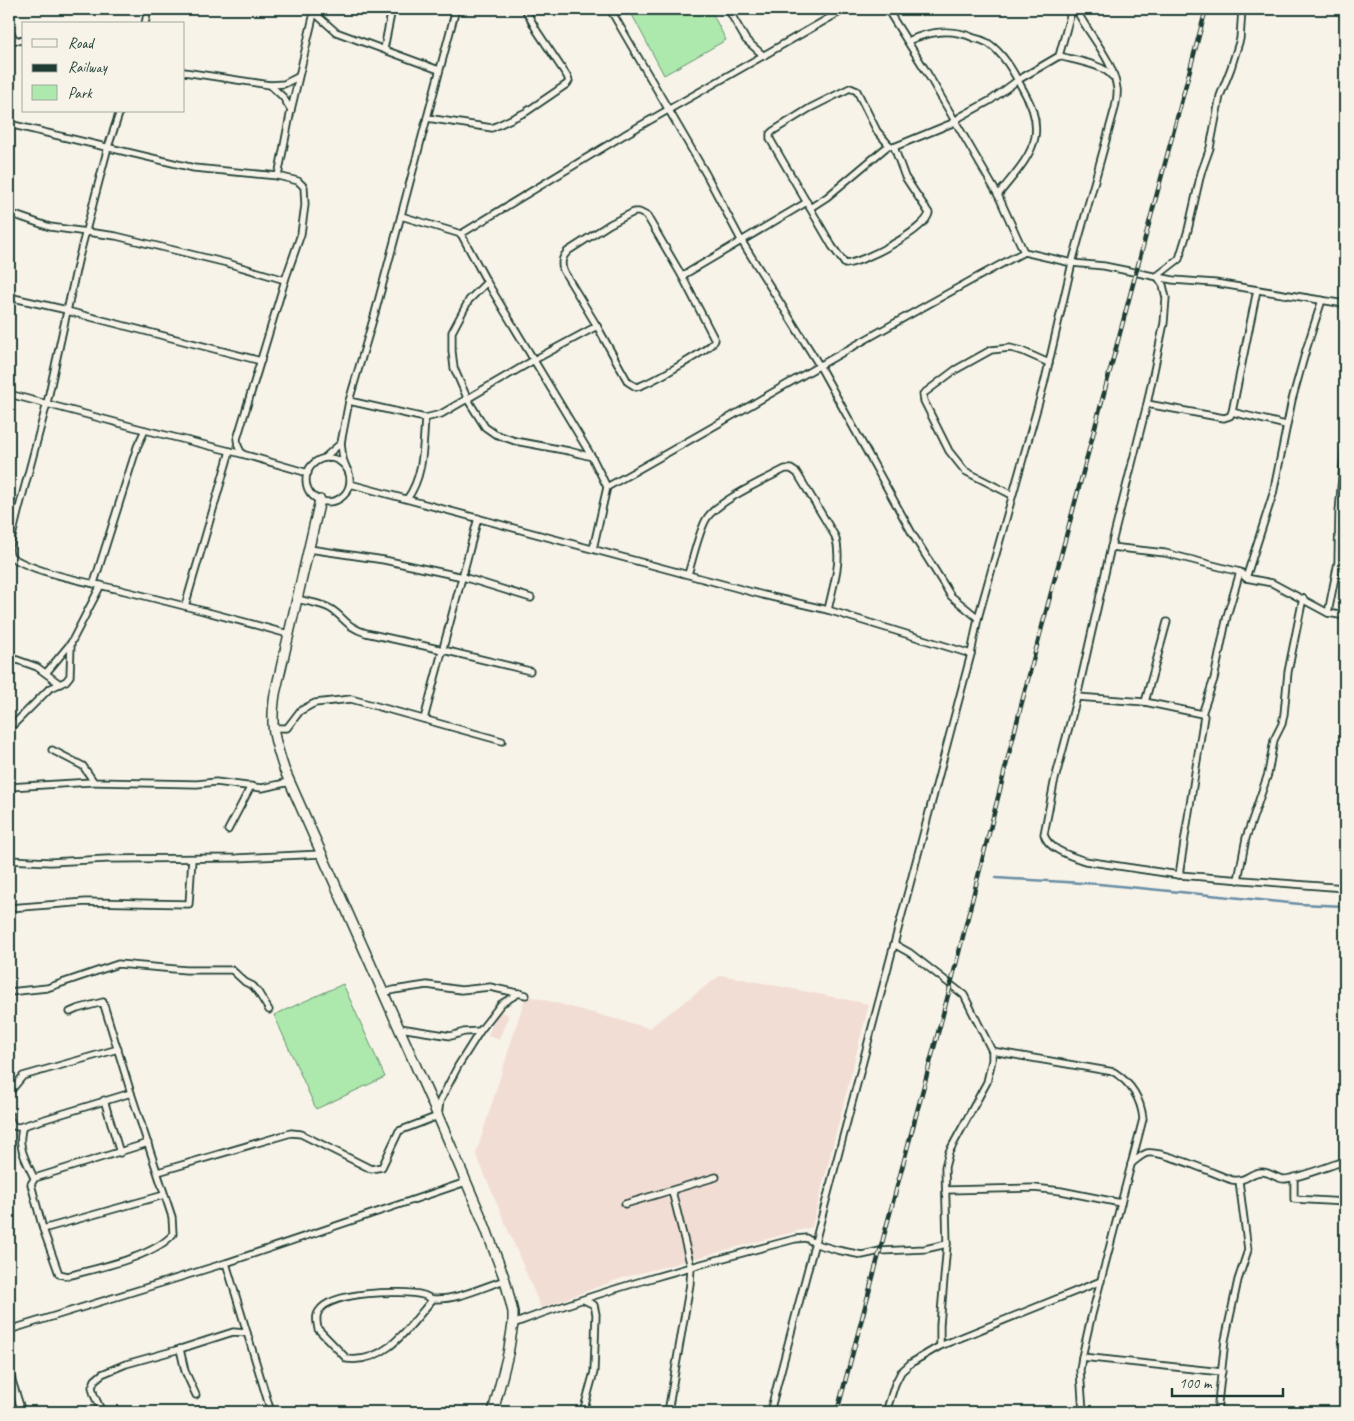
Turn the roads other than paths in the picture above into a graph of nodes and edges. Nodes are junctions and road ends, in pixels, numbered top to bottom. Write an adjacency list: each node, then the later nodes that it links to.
1 (148, 9): 13 (street)
2 (392, 9): 17 (street)
3 (456, 9): 20 (street)
4 (525, 9): 29 (street)
5 (610, 9): 27 (street)
6 (728, 9): 18 (street)
7 (845, 9): 18 (street)
8 (887, 9): 16 (street)
9 (1072, 9): 19 (street)
10 (1076, 9): 24 (street)
11 (1242, 9): 45 (street)
12 (312, 11): 17 (street); 22 (street)
13 (145, 22)
14 (9, 30): 15 (street)
15 (12, 39)
16 (908, 42): 23 (street); 30 (street)
17 (384, 49): 20 (street)
18 (764, 56): 27 (street)
19 (1059, 56): 23 (street); 24 (street)
20 (440, 70): 29 (street)
21 (185, 72): 25 (street)
22 (298, 77): 25 (street); 26 (street)
23 (1018, 80): 30 (street); 35 (street)
24 (1116, 82): 43 (street)
25 (270, 85): 26 (street)
26 (291, 110): 34 (street)
27 (668, 111): 40 (street); 41 (street)
28 (120, 112): 33 (street)
29 (427, 118): 38 (street)
30 (955, 122): 32 (street); 35 (street)
31 (9, 124): 33 (street)
32 (891, 146): 36 (street); 36 (street); 36 (street)
33 (108, 147): 34 (street); 39 (street)
34 (278, 176): 46 (street)
35 (998, 195): 42 (street)
36 (808, 205): 41 (street)
37 (9, 213): 39 (street)
38 (401, 216): 40 (street); 60 (street)
39 (86, 231): 46 (street); 52 (street)
40 (461, 234): 47 (street)
41 (741, 240): 44 (street); 57 (street)
42 (1024, 252): 43 (street); 57 (street)
43 (1072, 263): 45 (street); 56 (street)
44 (682, 276): 53 (street); 53 (street)
45 (1156, 276): 48 (street); 62 (street)
46 (285, 280): 55 (street)
47 (487, 282): 54 (street); 59 (street)
48 (1257, 290): 50 (street); 63 (street)
49 (9, 297): 52 (street)
50 (1322, 300): 51 (street); 65 (street)
51 (1345, 304)
52 (67, 311): 55 (street); 61 (street)
53 (597, 326): 54 (street)
54 (534, 360): 59 (street); 72 (street)
55 (261, 361): 67 (street)
56 (1049, 363): 78 (street); 78 (street)
57 (819, 365): 77 (street); 99 (street)
58 (9, 394): 61 (street)
59 (468, 400): 64 (street); 72 (street)
60 (349, 401): 64 (street); 69 (street)
61 (47, 403): 66 (street); 85 (street)
62 (1147, 404): 63 (street); 82 (street)
63 (1232, 412): 65 (street)
64 (425, 418): 79 (street)
65 (1286, 425): 89 (street)
66 (145, 430): 70 (street); 90 (street)
67 (237, 439): 70 (street); 71 (street)
68 (1345, 441): 97 (street)
69 (341, 443): 73 (street); 74 (street)
70 (228, 450): 71 (street); 95 (street)
71 (242, 454): 75 (street)
72 (592, 457): 77 (street)
73 (321, 460): 74 (street); 75 (street)
74 (346, 467): 76 (street)
75 (308, 473): 80 (street)
76 (350, 484): 79 (street); 80 (street)
77 (607, 487): 84 (street)
78 (1012, 496): 99 (street)
79 (407, 499): 81 (street)
80 (320, 500): 83 (street)
81 (478, 518): 84 (street); 88 (street)
82 (1111, 547): 86 (street); 109 (street)
83 (309, 549): 88 (street); 94 (street)
84 (593, 549): 87 (street)
85 (9, 555): 90 (street)
86 (1240, 572): 89 (street); 111 (street)
87 (688, 574): 96 (street); 96 (street)
88 (463, 577): 92 (street); 103 (street)
89 (1246, 578): 93 (street)
90 (94, 583): 91 (street)
91 (101, 585): 95 (street); 102 (street)
92 (530, 598)
93 (1303, 598): 97 (street); 126 (street)
94 (297, 599): 101 (street); 103 (street)
95 (186, 606): 101 (street)
96 (828, 610): 104 (street)
97 (1328, 613): 98 (street)
98 (1345, 616)
99 (978, 618): 104 (street)
100 (1167, 622): 110 (street)
101 (288, 634): 114 (street)
102 (71, 642): 107 (street); 108 (street)
103 (443, 650): 106 (street); 112 (street)
104 (971, 654): 129 (street)
105 (9, 657): 107 (street)
106 (530, 671)
107 (46, 673): 108 (street)
108 (60, 684): 113 (street)
109 (1077, 697): 110 (street); 125 (street)
110 (1145, 702): 111 (street)
111 (1202, 714): 125 (street)
112 (424, 719): 114 (street); 115 (street)
113 (9, 724)
114 (273, 728): 118 (street)
115 (502, 741)
116 (52, 750): 117 (street)
117 (92, 782): 119 (street); 120 (street)
118 (290, 782): 119 (street); 122 (street)
119 (251, 786): 121 (street)
120 (9, 787)
121 (228, 830)
122 (322, 854): 123 (street); 131 (street)
123 (192, 859): 124 (street); 128 (street)
124 (9, 860)
125 (1179, 875): 126 (street)
126 (1238, 880): 127 (street)
127 (1345, 888)
128 (9, 908)
129 (894, 944): 139 (street); 163 (street)
130 (9, 992): 134 (street)
131 (383, 993): 132 (street); 136 (street)
132 (519, 993): 133 (street); 137 (street)
133 (526, 995)
134 (269, 1010)
135 (70, 1012): 138 (street)
136 (400, 1028): 137 (street); 144 (street)
137 (480, 1031): 144 (street)
138 (118, 1049): 140 (street); 141 (street)
139 (992, 1052): 149 (street); 156 (street)
140 (131, 1092): 142 (street); 146 (street)
141 (9, 1093)
142 (104, 1100): 145 (street); 147 (street)
143 (9, 1115): 145 (street)
144 (438, 1116): 150 (street); 155 (street)
145 (23, 1126): 153 (street)
146 (148, 1144): 147 (street); 150 (street)
147 (120, 1152): 153 (street)
148 (1345, 1161): 151 (street)
149 (1131, 1164): 154 (street); 161 (street)
150 (158, 1172): 158 (street)
151 (1294, 1176): 154 (street); 159 (street)
152 (716, 1177): 157 (street)
153 (34, 1178): 162 (street)
154 (1239, 1181): 178 (street)
155 (466, 1182): 165 (street); 167 (street)
156 (946, 1190): 161 (street); 164 (street)
157 (672, 1191): 160 (street); 166 (street)
158 (164, 1195): 162 (street); 162 (street)
159 (1345, 1202)
160 (625, 1204)
161 (1121, 1204): 168 (street)
162 (43, 1229)
163 (816, 1244): 164 (street); 166 (street); 186 (street)
164 (947, 1244): 174 (street)
165 (226, 1263): 172 (street); 173 (street)
166 (691, 1267): 170 (street); 185 (street)
167 (505, 1280): 169 (street); 171 (street)
168 (1101, 1281): 174 (street); 176 (street)
169 (433, 1299): 169 (street)
170 (584, 1300): 171 (street); 184 (street)
171 (513, 1324): 183 (street)
172 (9, 1330)
173 (247, 1333): 175 (street); 182 (street)
174 (940, 1346): 187 (street)
175 (180, 1349): 179 (street); 181 (street)
176 (1082, 1357): 178 (street); 188 (street)
177 (9, 1371): 180 (street)
178 (1222, 1372): 189 (street)
179 (196, 1394)
180 (22, 1412)
181 (102, 1412)
182 (271, 1412)
183 (492, 1412)
184 (584, 1412)
185 (668, 1412)
186 (770, 1412)
187 (886, 1412)
188 (1083, 1412)
189 (1217, 1412)

